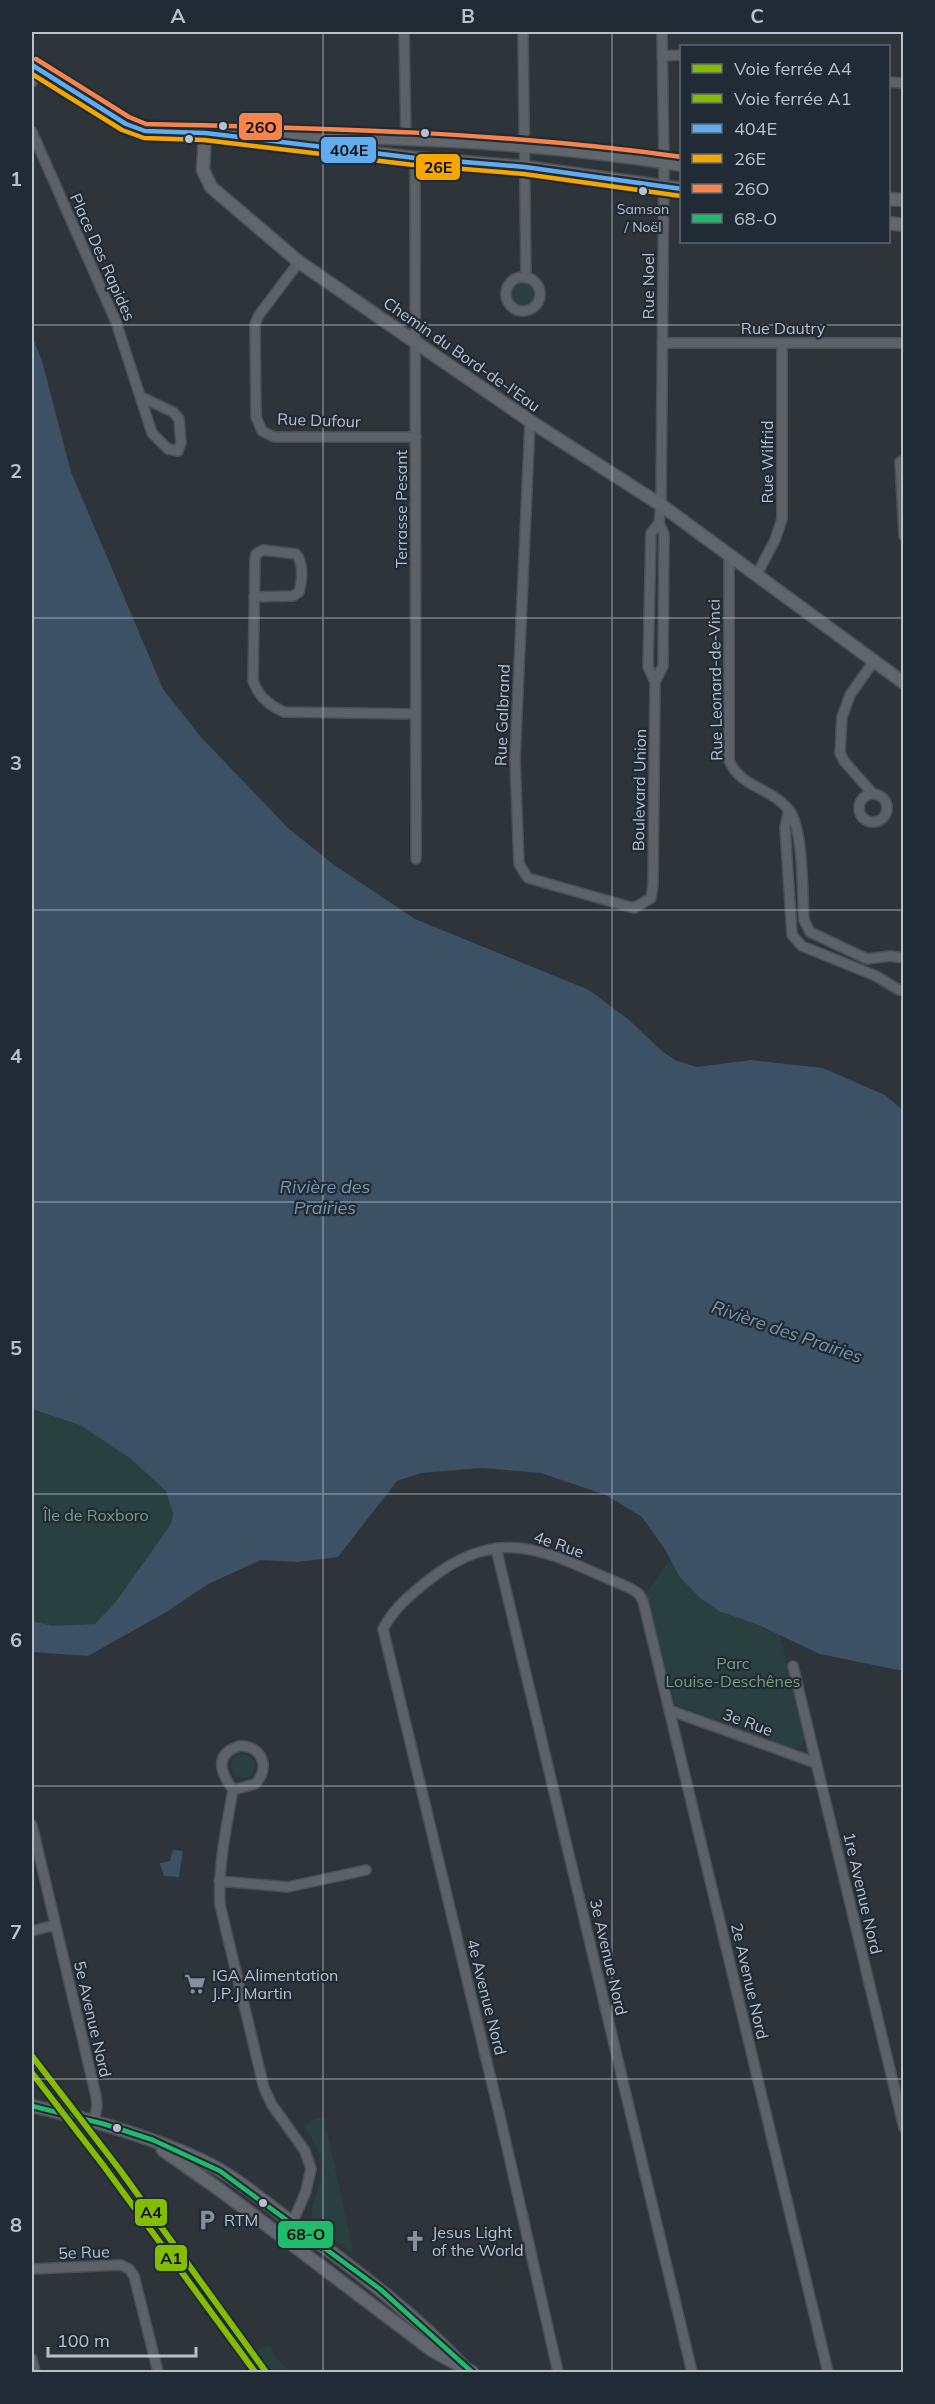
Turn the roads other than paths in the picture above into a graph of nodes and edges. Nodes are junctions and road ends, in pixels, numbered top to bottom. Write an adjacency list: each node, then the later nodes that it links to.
1 (404, 32): 10 (street)
2 (523, 32): 11 (street)
3 (662, 32): 5 (street, Rue Noel)
4 (680, 55): 5 (street)
5 (662, 56): 13 (street, Rue Noel)
6 (35, 68): 7 (street); 9 (street)
7 (32, 82)
8 (32, 132): 24 (street, Place Des Rapides)
9 (205, 133): 10 (street); 12 (street); 18 (street, Chemin du Bord-de-l'Eau)
10 (406, 140): 11 (street)
11 (524, 145): 13 (street); 15 (street)
12 (415, 158): 15 (street); 20 (street, Terrasse Pesant)
13 (664, 162): 14 (street); 16 (street, Rue Noel)
14 (680, 165)
15 (525, 167): 16 (street); 19 (street)
16 (663, 186): 17 (street); 21 (street, Rue Noel)
17 (680, 189)
18 (299, 262): 20 (street, Chemin du Bord-de-l'Eau); 26 (street, Rue Dufour)
19 (526, 278)
20 (415, 342): 25 (street, Chemin du Bord-de-l'Eau); 26 (street, Terrasse Pesant)
21 (662, 343): 23 (street, Rue Dautry); 28 (street, Rue Noel)
22 (903, 343): 23 (street, Rue Dautry)
23 (782, 344): 32 (street, Rue Wilfrid)
24 (141, 397): 24 (street, Place Des Rapides)
25 (530, 421): 28 (street, Chemin du Bord-de-l'Eau); 41 (street, Rue Galbrand)
26 (416, 437): 37 (street, Terrasse Pesant)
27 (903, 460): 30 (street)
28 (661, 505): 29 (street, Boulevard Union); 31 (street, Chemin du Bord-de-l'Eau)
29 (659, 523): 35 (street, Boulevard Union); 35 (street, Boulevard Union)
30 (903, 537)
31 (729, 555): 32 (street, Chemin du Bord-de-l'Eau); 39 (street, Rue Leonard-de-Vinci)
32 (756, 576): 34 (street, Chemin du Bord-de-l'Eau)
33 (254, 597): 33 (street); 37 (street)
34 (874, 661): 36 (street, Chemin du Bord-de-l'Eau); 38 (street)
35 (655, 682): 41 (street, Boulevard Union)
36 (903, 683)
37 (416, 714): 40 (street, Terrasse Pesant)
38 (873, 794)
39 (789, 810): 42 (street); 43 (street)
40 (416, 859)
41 (651, 898)
42 (810, 932): 43 (street); 44 (street)
43 (797, 943): 45 (street)
44 (903, 958)
45 (903, 989)
46 (496, 1548): 47 (street, 4e Rue); 48 (street, 4e Rue); 70 (street, 3e Avenue Nord)
47 (642, 1597): 50 (street, 2e Avenue Nord)
48 (383, 1629): 69 (street, 4e Avenue Nord)
49 (793, 1666): 51 (street, 1re Avenue Nord)
50 (669, 1710): 51 (street, 3e Rue); 71 (street, 2e Avenue Nord)
51 (816, 1763): 60 (street, 1re Avenue Nord)
52 (233, 1790): 52 (street); 55 (street)
53 (32, 1825): 56 (street, 5e Avenue Nord)
54 (366, 1870): 55 (street)
55 (219, 1881): 62 (street)
56 (56, 1925): 57 (street); 59 (street, 5e Avenue Nord)
57 (32, 1931)
58 (32, 2106): 59 (street)
59 (94, 2121): 61 (street)
60 (903, 2128)
61 (141, 2137): 62 (street); 63 (street)
62 (293, 2223): 63 (street); 66 (street)
63 (285, 2240): 66 (street)
64 (32, 2269): 68 (street, 5e Rue)
65 (32, 2359): 67 (street)
66 (468, 2370)
67 (35, 2373)
68 (158, 2373)
69 (558, 2373)
70 (692, 2373)
71 (828, 2373)

